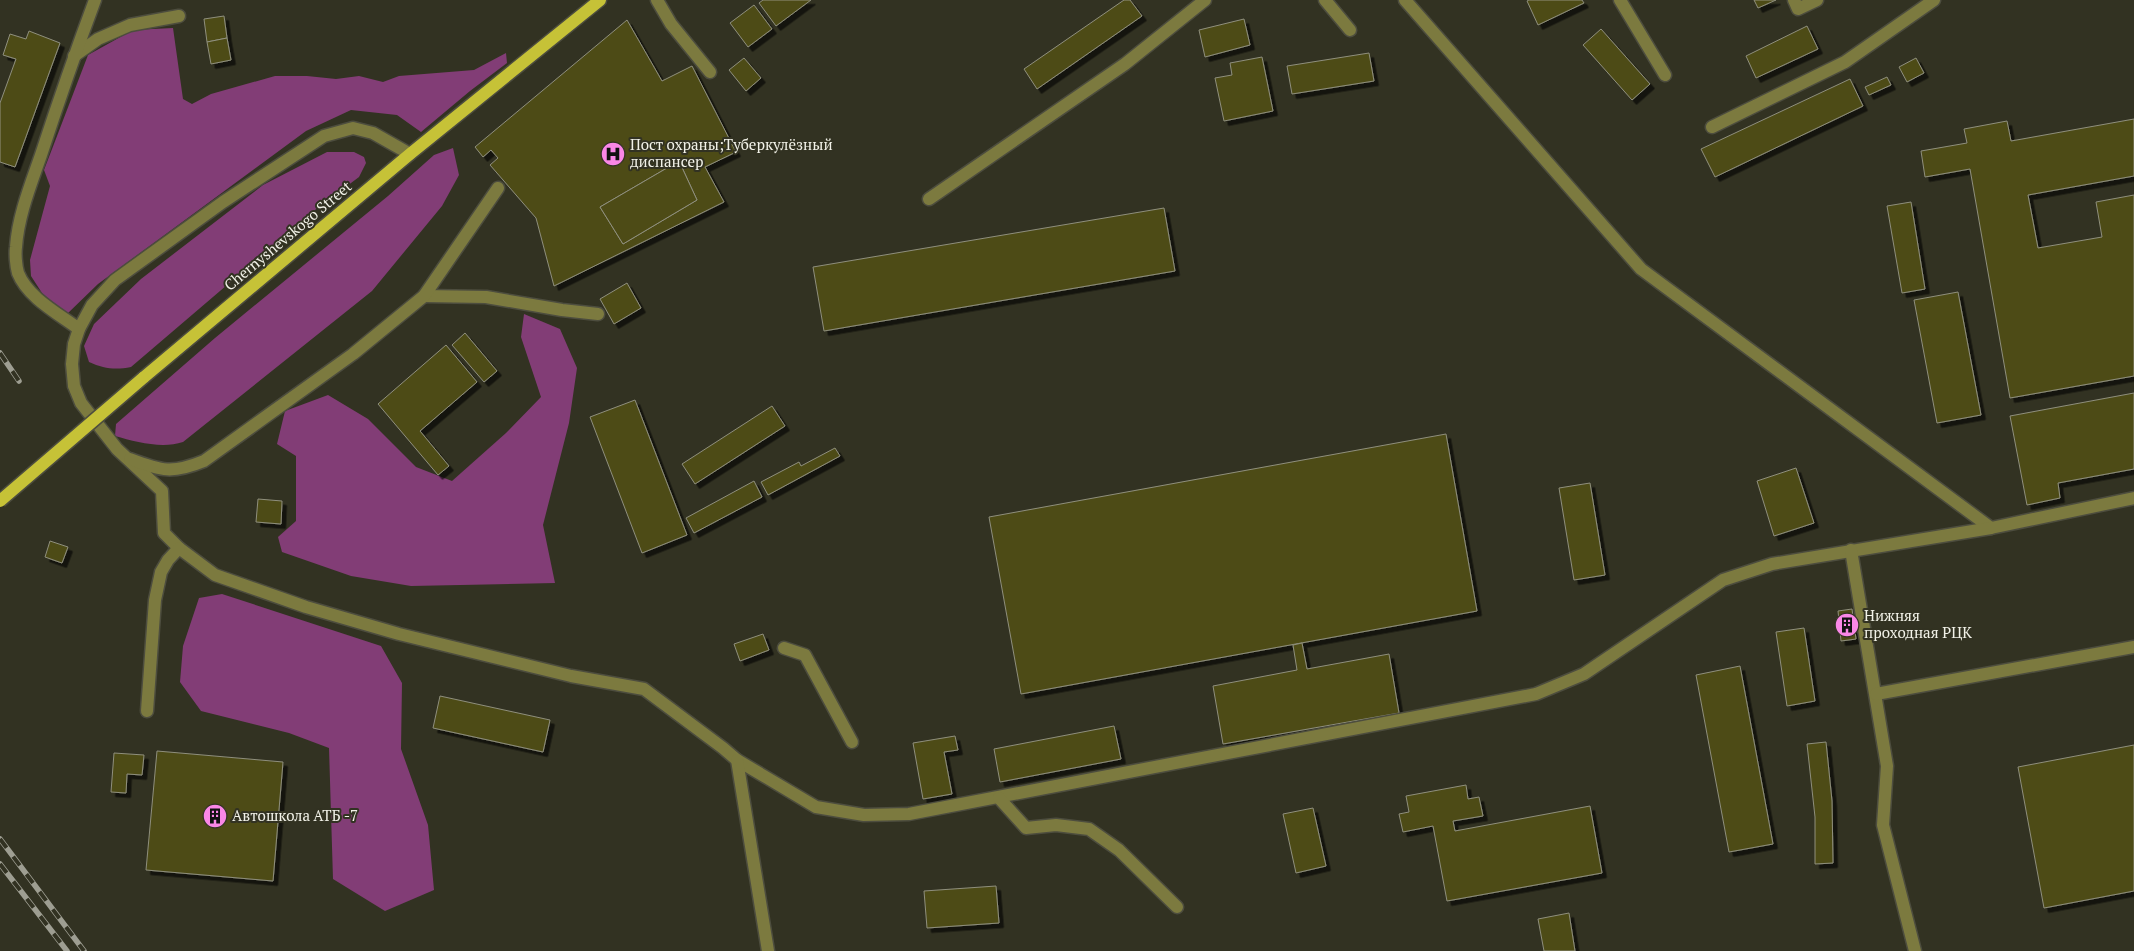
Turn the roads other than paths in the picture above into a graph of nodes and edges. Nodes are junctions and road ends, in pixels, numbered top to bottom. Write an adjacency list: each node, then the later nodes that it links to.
1 (95, 0): 13 (street)
2 (600, 0): 17 (main road, Chernyshevskogo Street)
3 (657, 0): 14 (street)
4 (1205, 0): 19 (street)
5 (1325, 0): 12 (street)
6 (1405, 0): 26 (street)
7 (1620, 0): 15 (street)
8 (1794, 0): 9 (street)
9 (1817, 0)
10 (1934, 0): 16 (street)
11 (180, 16): 13 (street)
12 (1350, 30)
13 (74, 56): 22 (street)
14 (710, 72)
15 (1665, 75)
16 (1712, 127)
17 (410, 154): 22 (street); 25 (main road, Chernyshevskogo Street, bridge)
18 (498, 188): 20 (street)
19 (929, 199)
20 (424, 296): 21 (street); 23 (street)
21 (598, 314)
22 (79, 330): 23 (street)
23 (117, 449): 27 (street)
24 (2134, 498): 26 (street)
25 (0, 501)
26 (1991, 528): 28 (street)
27 (179, 548): 32 (street); 34 (street)
28 (1851, 550): 31 (street); 35 (street)
29 (2134, 647): 31 (street)
30 (784, 648): 33 (street)
31 (1876, 694): 38 (street)
32 (147, 711)
33 (852, 742)
34 (737, 760): 35 (street); 37 (street)
35 (999, 798): 36 (street)
36 (1177, 907)
37 (768, 951)
38 (1915, 951)

